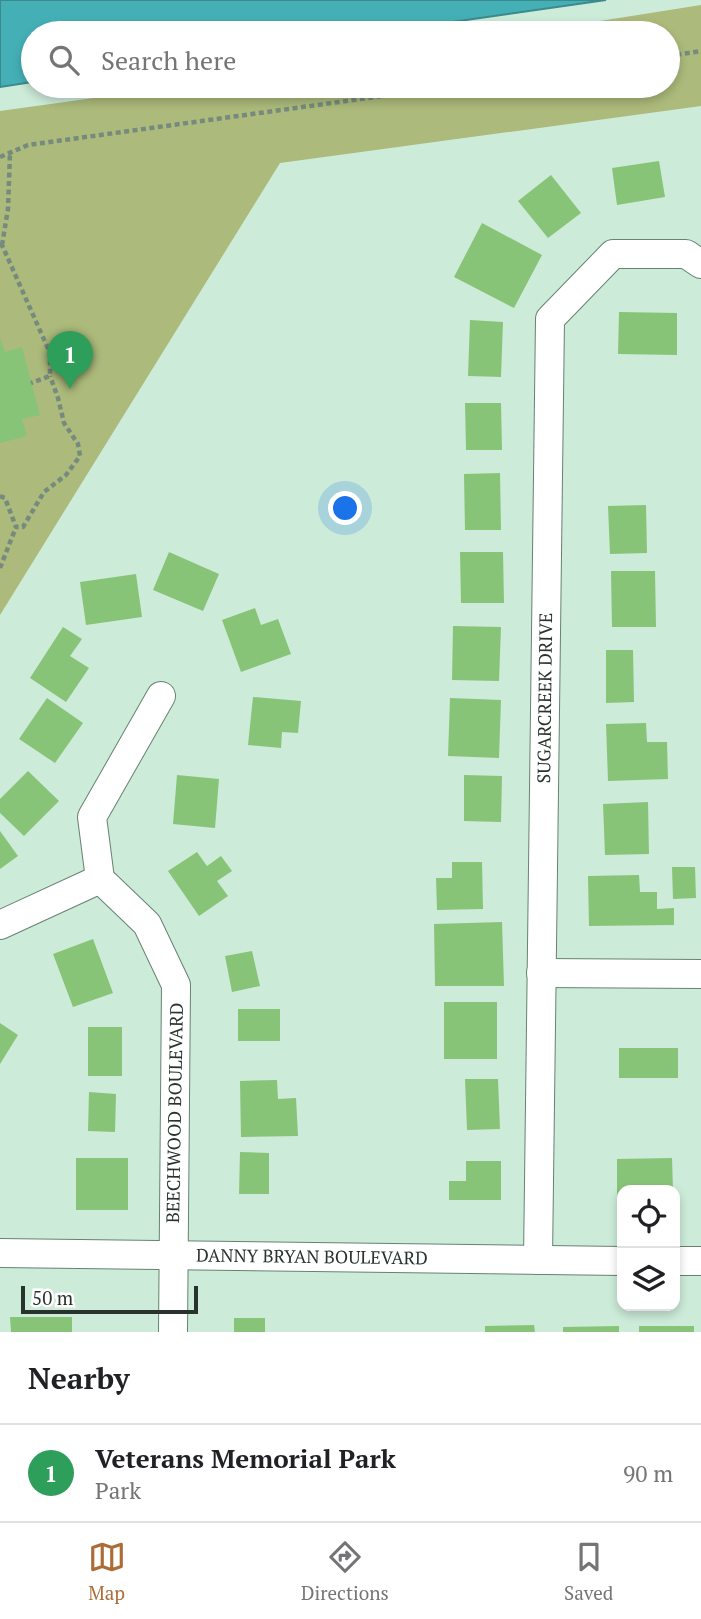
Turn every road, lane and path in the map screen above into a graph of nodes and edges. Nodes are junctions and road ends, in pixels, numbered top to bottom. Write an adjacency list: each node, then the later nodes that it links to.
1 (701, 51): 2 (path)
2 (680, 54)
3 (368, 98): 4 (path)
4 (10, 153): 5 (path); 6 (path)
5 (0, 157)
6 (1, 245): 8 (path)
7 (701, 264): 16 (street, SUGARCREEK DRIVE)
8 (50, 376): 9 (path); 11 (path)
9 (31, 383)
10 (0, 496): 11 (path)
11 (16, 527): 12 (path)
12 (0, 568)
13 (161, 696): 14 (street)
14 (100, 879): 15 (street); 19 (street, BEECHWOOD BOULEVARD)
15 (0, 925)
16 (541, 973): 17 (street); 20 (street, SUGARCREEK DRIVE)
17 (701, 974)
18 (0, 1253): 19 (street, DANNY BRYAN BOULEVARD)
19 (173, 1255): 20 (street, DANNY BRYAN BOULEVARD); 24 (street, BEECHWOOD BOULEVARD)
20 (538, 1260): 21 (street, DANNY BRYAN BOULEVARD)
21 (617, 1261)
22 (680, 1261): 23 (street)
23 (701, 1261)
24 (173, 1332)

